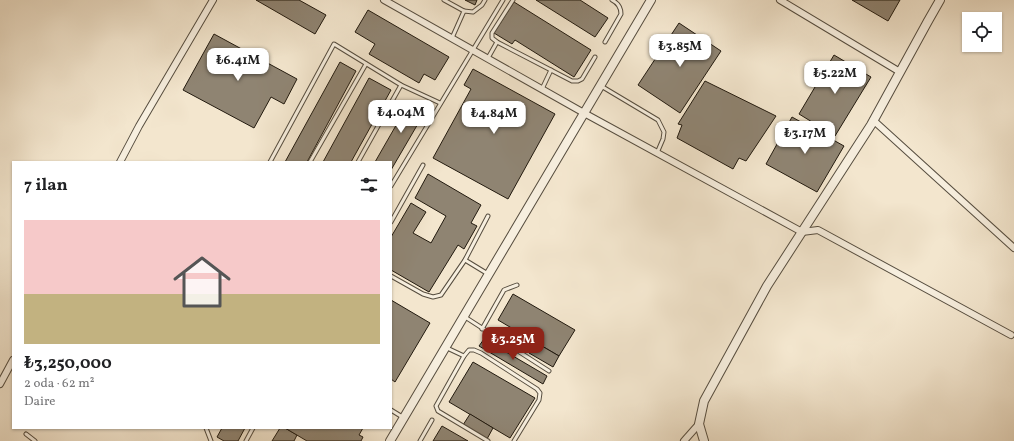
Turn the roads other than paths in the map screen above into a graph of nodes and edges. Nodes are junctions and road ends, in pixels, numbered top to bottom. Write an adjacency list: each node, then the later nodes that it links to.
1 (213, 0): 28 (street)
2 (384, 0): 12 (street)
3 (444, 0): 11 (lane)
4 (485, 0): 11 (lane)
5 (503, 0): 15 (lane)
6 (513, 0): 13 (lane)
7 (612, 0): 14 (lane)
8 (651, 0): 22 (street)
9 (780, 0): 20 (street)
10 (940, 0): 20 (street)
11 (464, 11): 12 (lane)
12 (452, 38): 15 (street)
13 (497, 42): 17 (lane); 19 (lane)
14 (605, 42)
15 (473, 50): 17 (street); 24 (lane)
16 (595, 58): 19 (lane)
17 (488, 59): 23 (street)
18 (366, 64): 21 (lane); 29 (lane); 30 (lane)
19 (551, 70): 23 (lane)
20 (900, 72): 26 (street)
21 (401, 85): 24 (lane); 31 (lane)
22 (600, 85): 25 (street); 27 (lane)
23 (542, 89): 25 (street)
24 (440, 103): 33 (lane)
25 (584, 114): 27 (street); 39 (street)
26 (873, 120): 36 (street); 37 (street)
27 (656, 153): 36 (street)
28 (121, 161)
29 (271, 161)
30 (311, 161)
31 (359, 161)
32 (423, 165): 35 (lane)
33 (392, 184)
34 (488, 216): 38 (lane)
35 (392, 220)
36 (802, 232): 44 (street); 53 (street)
37 (1014, 248)
38 (466, 260): 39 (lane); 40 (lane)
39 (488, 274): 42 (street)
40 (392, 277)
41 (517, 285): 43 (lane)
42 (464, 316): 43 (lane); 45 (street)
43 (482, 328): 48 (lane)
44 (1011, 335)
45 (445, 347): 46 (lane); 51 (street)
46 (464, 356): 62 (lane); 63 (lane)
47 (12, 362): 49 (street)
48 (549, 371)
49 (0, 384)
50 (392, 411): 51 (lane)
51 (404, 418): 60 (street)
52 (432, 420): 61 (lane)
53 (699, 424): 64 (street); 65 (street)
54 (206, 429): 58 (lane)
55 (252, 429): 59 (lane)
56 (26, 434): 57 (lane)
57 (35, 441)
58 (212, 441)
59 (246, 441)
60 (390, 441)
61 (420, 441)
62 (488, 441)
63 (514, 441)
64 (684, 441)
65 (704, 441)

